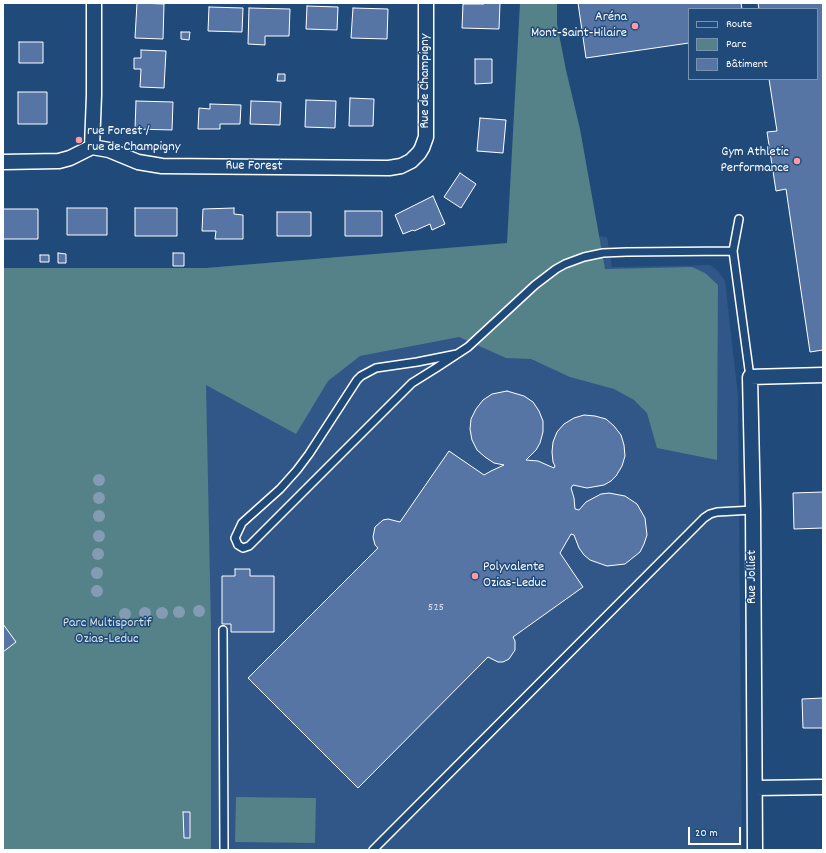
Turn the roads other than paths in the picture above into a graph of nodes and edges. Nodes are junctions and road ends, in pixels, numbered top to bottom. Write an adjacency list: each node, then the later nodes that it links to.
1 (94, 3): 3 (street)
2 (426, 3): 4 (street, Rue de Champigny)
3 (92, 147): 4 (street, Rue Forest); 5 (street)
4 (415, 157)
5 (3, 162)
6 (739, 219): 7 (lane)
7 (733, 251): 8 (lane); 10 (lane)
8 (457, 354): 8 (lane)
9 (823, 375): 10 (street)
10 (750, 376): 11 (street, Rue Jolliet)
11 (753, 510): 14 (street, Rue Jolliet); 16 (lane)
12 (223, 630): 15 (lane)
13 (823, 787): 14 (street)
14 (755, 788): 17 (street, Rue Jolliet)
15 (224, 850)
16 (373, 850)
17 (755, 850)

